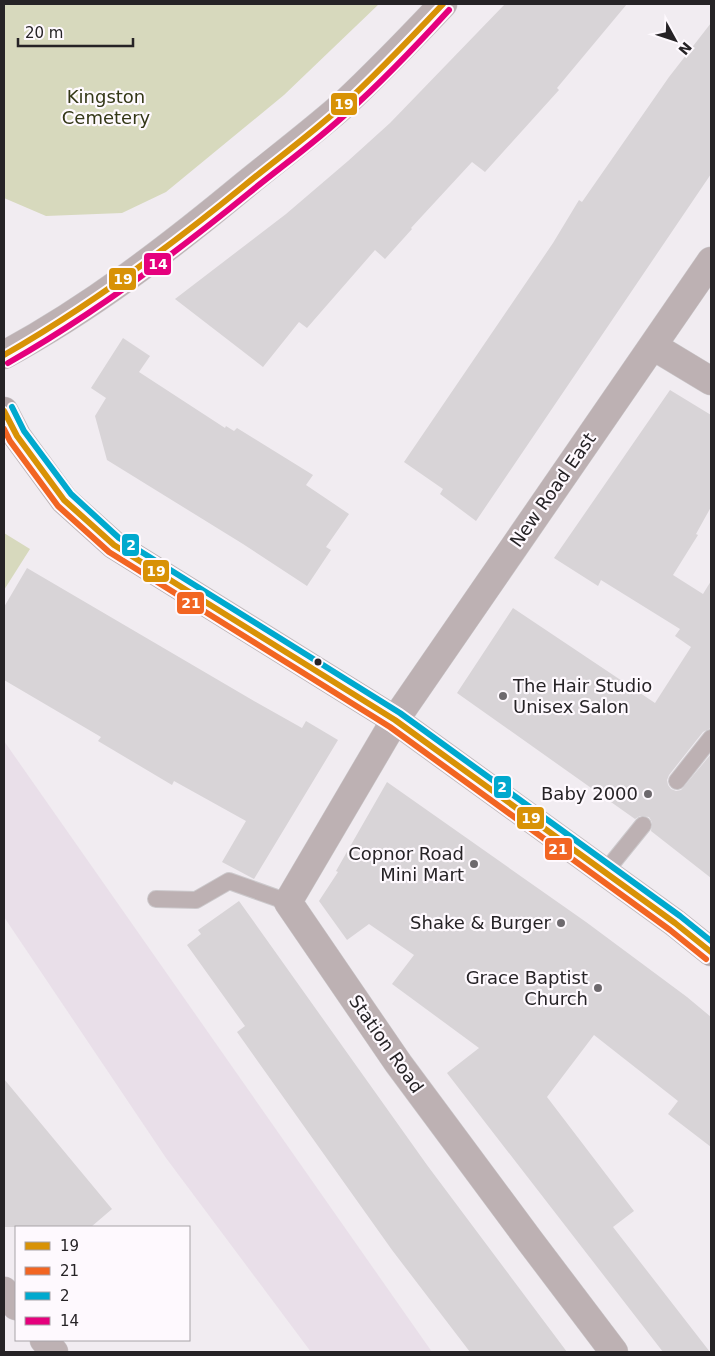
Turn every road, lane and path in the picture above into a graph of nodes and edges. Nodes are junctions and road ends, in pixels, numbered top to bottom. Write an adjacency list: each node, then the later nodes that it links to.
1 (444, 4): 4 (street)
2 (711, 261): 3 (street, New Road East)
3 (652, 346): 5 (street); 7 (street, New Road East)
4 (4, 355)
5 (711, 381)
6 (4, 411): 7 (main road)
7 (395, 720): 11 (main road); 13 (street)
8 (711, 738): 9 (lane)
9 (677, 782)
10 (643, 825): 11 (lane)
11 (606, 872): 14 (main road)
12 (156, 899): 13 (lane)
13 (288, 902): 19 (street, Station Road)
14 (711, 952)
15 (4, 1291): 16 (street)
16 (15, 1305)
17 (45, 1341): 18 (street)
18 (54, 1352)
19 (614, 1352)

